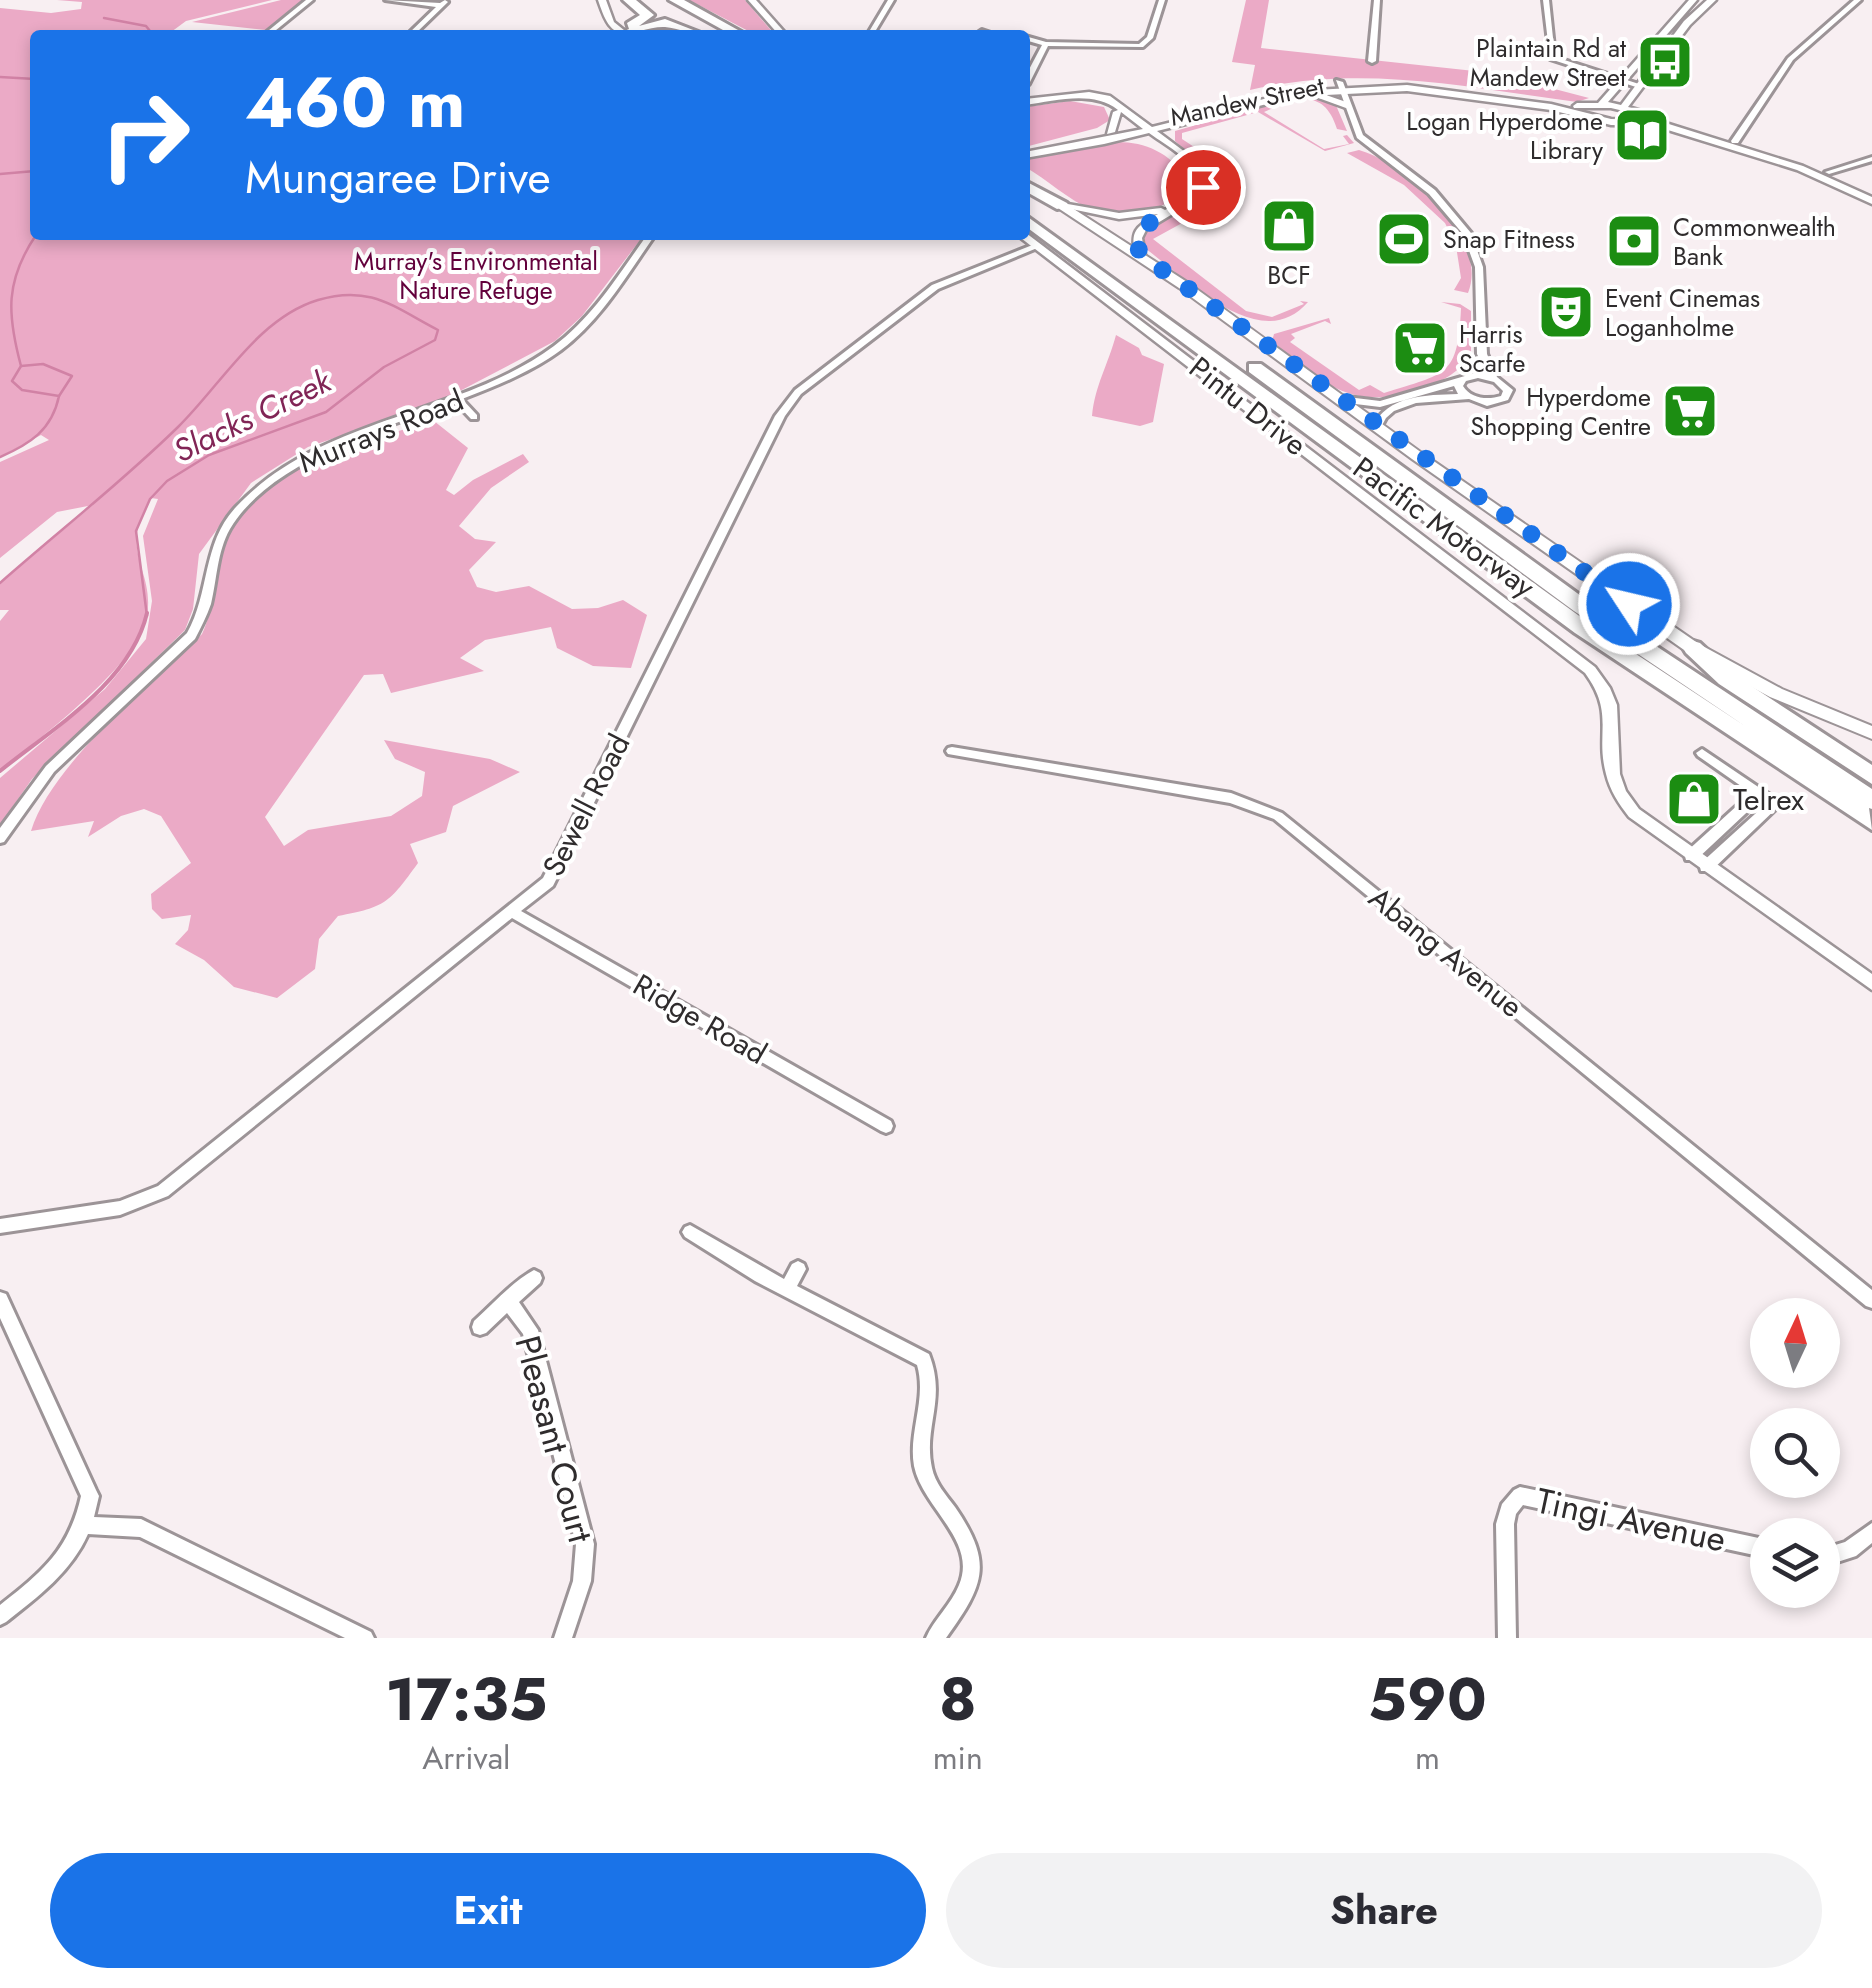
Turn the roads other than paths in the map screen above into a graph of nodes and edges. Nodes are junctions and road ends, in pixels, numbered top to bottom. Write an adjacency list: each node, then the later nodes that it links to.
1 (310, 0): 15 (street)
2 (388, 0): 14 (street)
3 (598, 0): 17 (street)
4 (629, 0): 18 (highway)
5 (752, 0): 23 (street)
6 (891, 0): 24 (street)
7 (1162, 0): 26 (street)
8 (1377, 0): 27 (street)
9 (1546, 0): 29 (street)
10 (1692, 0): 29 (street)
11 (1712, 0): 30 (street)
12 (1858, 0): 42 (street)
13 (668, 2): 21 (highway); 22 (highway)
14 (444, 3): 16 (street)
15 (272, 30)
16 (415, 30)
17 (621, 30)
18 (626, 30)
19 (631, 30): 20 (highway)
20 (687, 30)
21 (712, 30)
22 (730, 30)
23 (779, 30)
24 (873, 30)
25 (1030, 39): 26 (street)
26 (1046, 44): 28 (street)
27 (1372, 62)
28 (1030, 74)
29 (1620, 82): 30 (street); 35 (street)
30 (1636, 86): 38 (street)
31 (1303, 93): 32 (street); 32 (street, Mandew Street); 39 (street, Mandew Street)
32 (1343, 94): 35 (street, Mandew Street); 35 (street, Mandew Street); 39 (street, Mandew Street); 59 (street)
33 (1076, 96): 34 (street); 36 (street); 37 (street)
34 (1030, 100)
35 (1596, 110): 38 (street); 38 (street)
36 (1118, 112): 40 (street); 41 (street)
37 (1132, 114): 39 (street); 40 (street)
38 (1626, 114): 42 (street); 49 (street)
39 (1169, 121): 40 (street, Mandew Street); 43 (street)
40 (1143, 128): 41 (street, Mandew Street); 43 (street)
41 (1112, 135): 43 (street); 44 (street, Mandew Street)
42 (1736, 141): 46 (street)
43 (1164, 143): 51 (street); 58 (street)
44 (1030, 152)
45 (1872, 159): 46 (street)
46 (1828, 172): 48 (street)
47 (1030, 188): 51 (highway)
48 (1872, 193)
49 (1872, 201)
50 (1030, 206): 74 (highway, Pacific Motorway)
51 (1062, 206): 58 (main road)
52 (1030, 223): 75 (highway, Pacific Motorway)
53 (647, 240): 65 (street, Murrays Road)
54 (1021, 240): 57 (street)
55 (1029, 240): 56 (street, Pintu Drive)
56 (1038, 246): 57 (street, Sewell Road); 79 (street, Pintu Drive)
57 (1020, 253): 81 (street, Sewell Road)
58 (1140, 254): 64 (main road)
59 (1482, 354): 60 (street); 61 (street)
60 (1472, 376): 61 (street); 62 (street)
61 (1493, 378): 63 (street)
62 (1459, 382): 63 (street); 64 (street)
63 (1466, 397): 67 (street)
64 (1340, 399): 67 (main road)
65 (458, 400): 66 (street); 77 (street, Murrays Road)
66 (474, 417)
67 (1377, 427): 68 (main road)
68 (1693, 648): 69 (main road); 72 (highway)
69 (1872, 733)
70 (952, 750): 90 (street, Abang Avenue)
71 (1702, 753): 73 (street)
72 (1872, 776)
73 (1759, 792): 76 (street); 78 (street)
74 (1872, 800)
75 (1872, 822)
76 (1719, 830): 78 (street); 79 (street)
77 (0, 838)
78 (1736, 840): 80 (street)
79 (1691, 856): 80 (street, Pintu Drive)
80 (1706, 868): 82 (street, Pintu Drive)
81 (514, 912): 83 (street, Ridge Road); 84 (street, Sewell Road)
82 (1872, 983)
83 (886, 1126)
84 (0, 1226)
85 (690, 1232): 88 (street)
86 (798, 1269): 88 (street)
87 (534, 1278): 91 (street, Pleasant Court)
88 (787, 1289): 100 (street)
89 (0, 1300): 93 (street)
90 (1872, 1300)
91 (508, 1302): 92 (street, Pleasant Court); 99 (street, Pleasant Court)
92 (480, 1327)
93 (86, 1525): 97 (street); 98 (street)
94 (1872, 1532): 96 (street)
95 (1750, 1545): 101 (street, Tingi Avenue)
96 (1840, 1553)
97 (0, 1616)
98 (365, 1638)
99 (563, 1638)
100 (935, 1638)
101 (1507, 1638)

